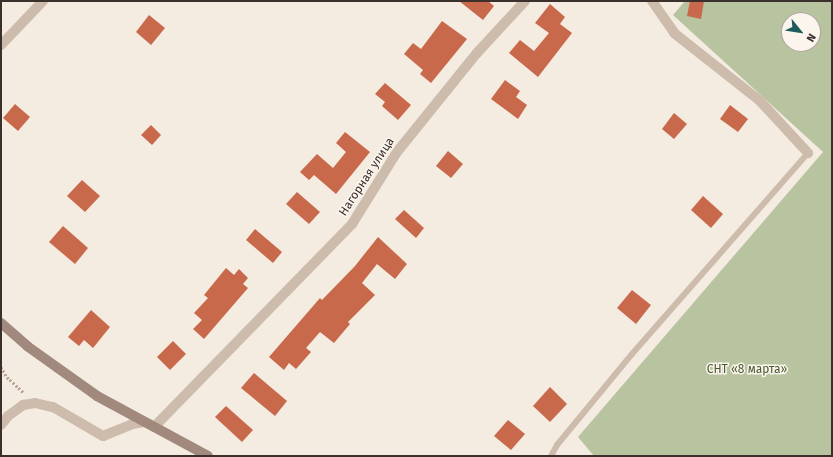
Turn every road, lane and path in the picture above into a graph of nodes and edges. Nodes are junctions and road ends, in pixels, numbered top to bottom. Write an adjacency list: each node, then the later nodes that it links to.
1 (43, 1): 4 (street)
2 (524, 1): 11 (street, Нагорная улица)
3 (655, 2): 5 (street)
4 (1, 45)
5 (808, 153): 13 (lane)
6 (1, 324): 9 (street)
7 (1, 367): 8 (path)
8 (35, 403): 9 (street); 10 (street)
9 (144, 422): 11 (street)
10 (1, 425)
11 (154, 427): 12 (street)
12 (208, 456)
13 (551, 456)

